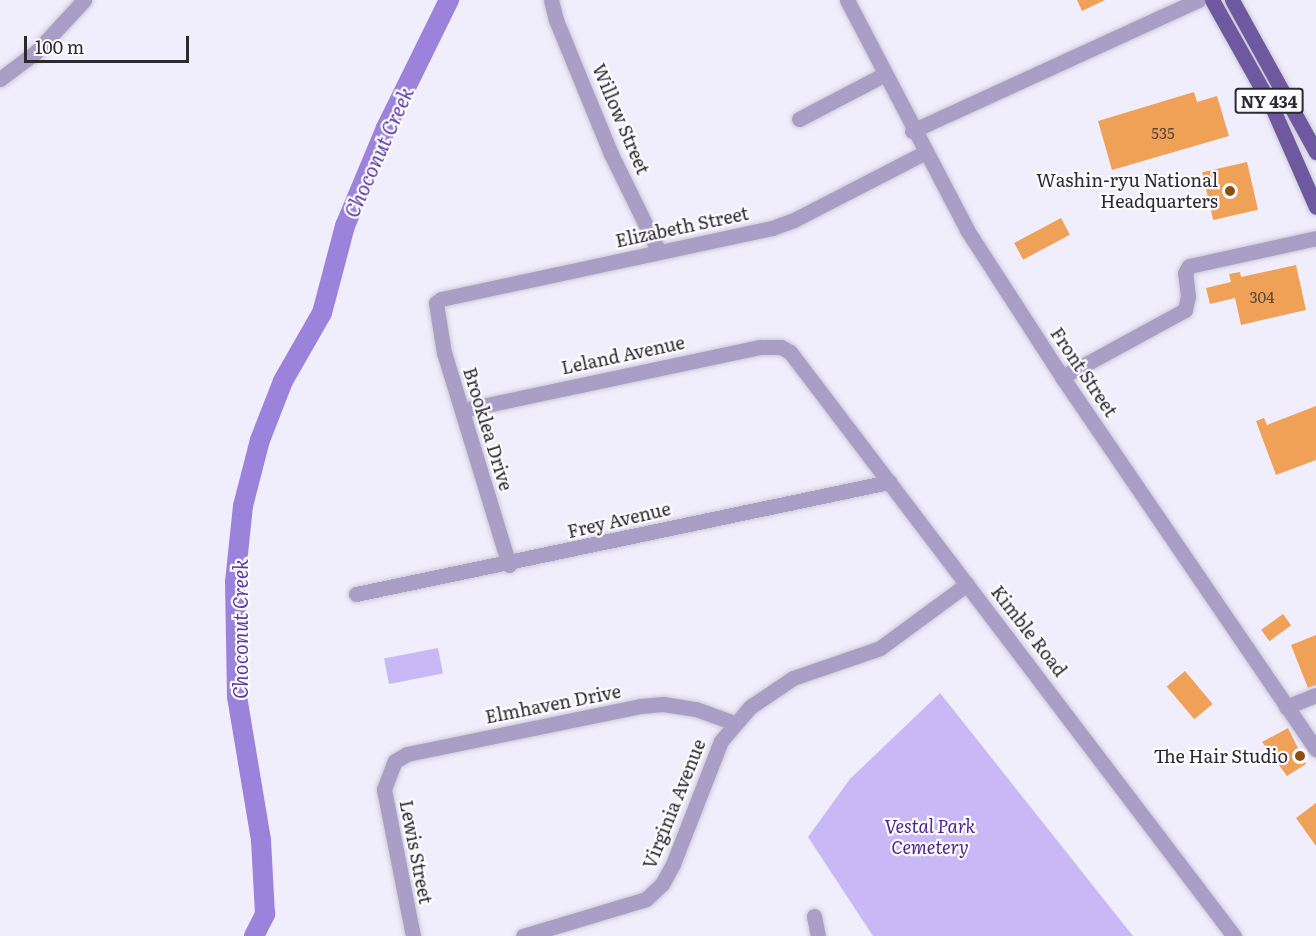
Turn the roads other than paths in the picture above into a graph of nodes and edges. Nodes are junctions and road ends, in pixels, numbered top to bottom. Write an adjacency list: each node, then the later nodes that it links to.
1 (551, 0): 15 (street, Willow Street)
2 (847, 0): 7 (street, Front Street)
3 (1198, 0): 10 (street)
4 (1212, 0): 13 (main road, NY 434)
5 (1232, 0): 11 (main road, NY 434)
6 (77, 2): 8 (street)
7 (883, 75): 9 (street); 10 (street, Front Street)
8 (0, 79)
9 (800, 119)
10 (912, 131): 12 (street, Front Street)
11 (1316, 152)
12 (924, 153): 15 (street, Elizabeth Street); 18 (street, Front Street)
13 (1316, 207)
14 (1316, 237): 18 (street)
15 (658, 252): 16 (street, Elizabeth Street)
16 (436, 303): 19 (street, Brooklea Drive)
17 (790, 352): 19 (street, Leland Avenue); 20 (street, Kimble Road)
18 (1062, 377): 25 (street, Front Street)
19 (463, 410): 21 (street, Brooklea Drive)
20 (889, 482): 21 (street, Frey Avenue); 22 (street, Kimble Road)
21 (509, 565): 23 (street, Frey Avenue)
22 (967, 584): 26 (street, Virginia Avenue); 34 (street, Kimble Road)
23 (356, 594)
24 (1316, 695): 25 (street)
25 (1286, 707): 27 (street, Front Street)
26 (734, 723): 29 (street, Elmhaven Drive); 32 (street, Virginia Avenue)
27 (1310, 729): 28 (street, Front Street)
28 (1316, 750)
29 (387, 775): 31 (street, Lewis Street)
30 (814, 916): 33 (street)
31 (413, 936)
32 (523, 936)
33 (818, 936)
34 (1234, 936)

